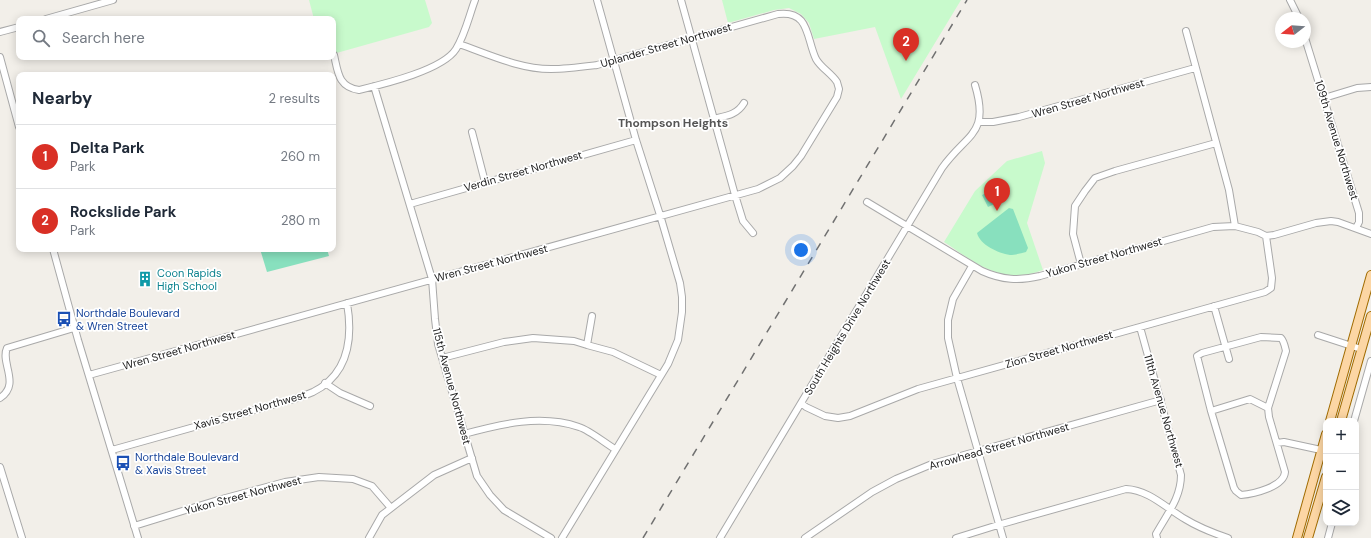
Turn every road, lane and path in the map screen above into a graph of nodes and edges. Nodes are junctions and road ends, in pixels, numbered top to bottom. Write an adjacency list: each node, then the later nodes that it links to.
1 (114, 0): 7 (street)
2 (475, 0): 12 (street)
3 (597, 0): 16 (street)
4 (681, 0): 11 (street)
5 (1290, 0): 6 (street)
6 (1296, 12)
7 (57, 16)
8 (16, 28): 10 (street)
9 (1186, 31): 17 (street)
10 (0, 32)
11 (692, 39): 16 (street, Uplander Street Northwest); 18 (street, Uplander Street Northwest); 25 (street)
12 (459, 44): 16 (street, Uplander Street Northwest); 20 (street)
13 (1308, 48): 22 (street, 109th Avenue Northwest)
14 (0, 57): 24 (street)
15 (335, 60): 20 (street)
16 (614, 60): 28 (street)
17 (1195, 68): 26 (street, Wren Street Northwest); 29 (street)
18 (837, 82): 31 (street, Wren Street Northwest)
19 (975, 85): 26 (street)
20 (374, 86): 33 (street, 115th Avenue Northwest)
21 (1371, 87): 22 (street)
22 (1324, 98): 37 (street, 109th Avenue Northwest)
23 (744, 104): 25 (street)
24 (16, 116)
25 (713, 119): 31 (street)
26 (979, 122): 35 (street, South Heights Drive Northwest)
27 (472, 132): 30 (street)
28 (636, 140): 30 (street, Verdin Street Northwest); 34 (street)
29 (1216, 144): 36 (street); 42 (street)
30 (485, 182): 33 (street, Verdin Street Northwest)
31 (735, 195): 34 (street, Wren Street Northwest); 38 (street)
32 (867, 202): 35 (street, Yukon Street Northwest)
33 (410, 204): 45 (street, 115th Avenue Northwest)
34 (660, 216): 45 (street, Wren Street Northwest); 61 (street)
35 (908, 226): 43 (street, Yukon Street Northwest); 66 (street, South Heights Drive Northwest)
36 (1235, 226): 40 (street, Yukon Street Northwest); 42 (street, Yukon Street Northwest)
37 (1356, 228): 39 (street); 40 (street)
38 (753, 233)
39 (1371, 234)
40 (1266, 236): 47 (street, Zion Street Northwest)
41 (54, 252): 51 (street)
42 (1081, 264): 43 (street, Yukon Street Northwest)
43 (972, 266): 62 (street)
44 (1371, 275): 55 (main road)
45 (432, 279): 46 (street, Wren Street Northwest); 57 (street, 115th Avenue Northwest)
46 (347, 303): 60 (street, Wren Street Northwest); 63 (street, Xavis Street Northwest)
47 (1214, 306): 50 (street, Zion Street Northwest); 54 (street)
48 (592, 316): 53 (street)
49 (1371, 316): 56 (main road)
50 (1140, 327): 62 (street, Zion Street Northwest); 65 (street, 111th Avenue Northwest)
51 (74, 328): 60 (street); 64 (street)
52 (1318, 335): 55 (street)
53 (588, 345): 57 (street); 61 (street)
54 (1225, 346): 58 (street); 68 (street); 69 (street)
55 (1351, 346): 56 (street); 70 (main road)
56 (1361, 348): 71 (main road)
57 (442, 358): 73 (street, 115th Avenue Northwest)
58 (1229, 359)
59 (1371, 361): 72 (street)
60 (89, 375): 77 (street)
61 (661, 375): 76 (street)
62 (957, 378): 66 (street, Zion Street Northwest); 79 (street)
63 (325, 383): 67 (street); 77 (street, Xavis Street Northwest)
64 (0, 398)
65 (1161, 400): 79 (street, Arrowhead Street Northwest); 85 (street, 111th Avenue Northwest)
66 (801, 403): 94 (street, South Heights Drive Northwest)
67 (370, 406)
68 (1268, 408): 69 (street); 74 (street)
69 (1211, 411): 74 (street)
70 (1331, 418)
71 (1342, 418)
72 (1355, 418)
73 (464, 434): 76 (street); 80 (street, 115th Avenue Northwest)
74 (1277, 443): 78 (street)
75 (1323, 446): 78 (main road)
76 (615, 449): 93 (street)
77 (112, 450): 87 (street)
78 (1322, 450): 100 (main road)
79 (977, 451): 86 (street); 95 (street, Arrowhead Street Northwest)
80 (472, 458): 84 (street); 92 (street, 115th Avenue Northwest)
81 (0, 467): 82 (street)
82 (2, 480): 89 (street)
83 (1323, 487): 101 (main road)
84 (391, 508): 87 (street, Yukon Street Northwest); 91 (street)
85 (1171, 510): 86 (street); 98 (street, 111th Avenue Northwest); 99 (street)
86 (998, 525): 96 (street); 97 (street)
87 (134, 526): 90 (street)
88 (1331, 526): 102 (street)
89 (22, 538)
90 (138, 538)
91 (369, 538)
92 (551, 538)
93 (562, 538)
94 (720, 538)
95 (805, 538)
96 (956, 538)
97 (1002, 538)
98 (1157, 538)
99 (1228, 538)
100 (1297, 538)
101 (1308, 538)
102 (1328, 538)

